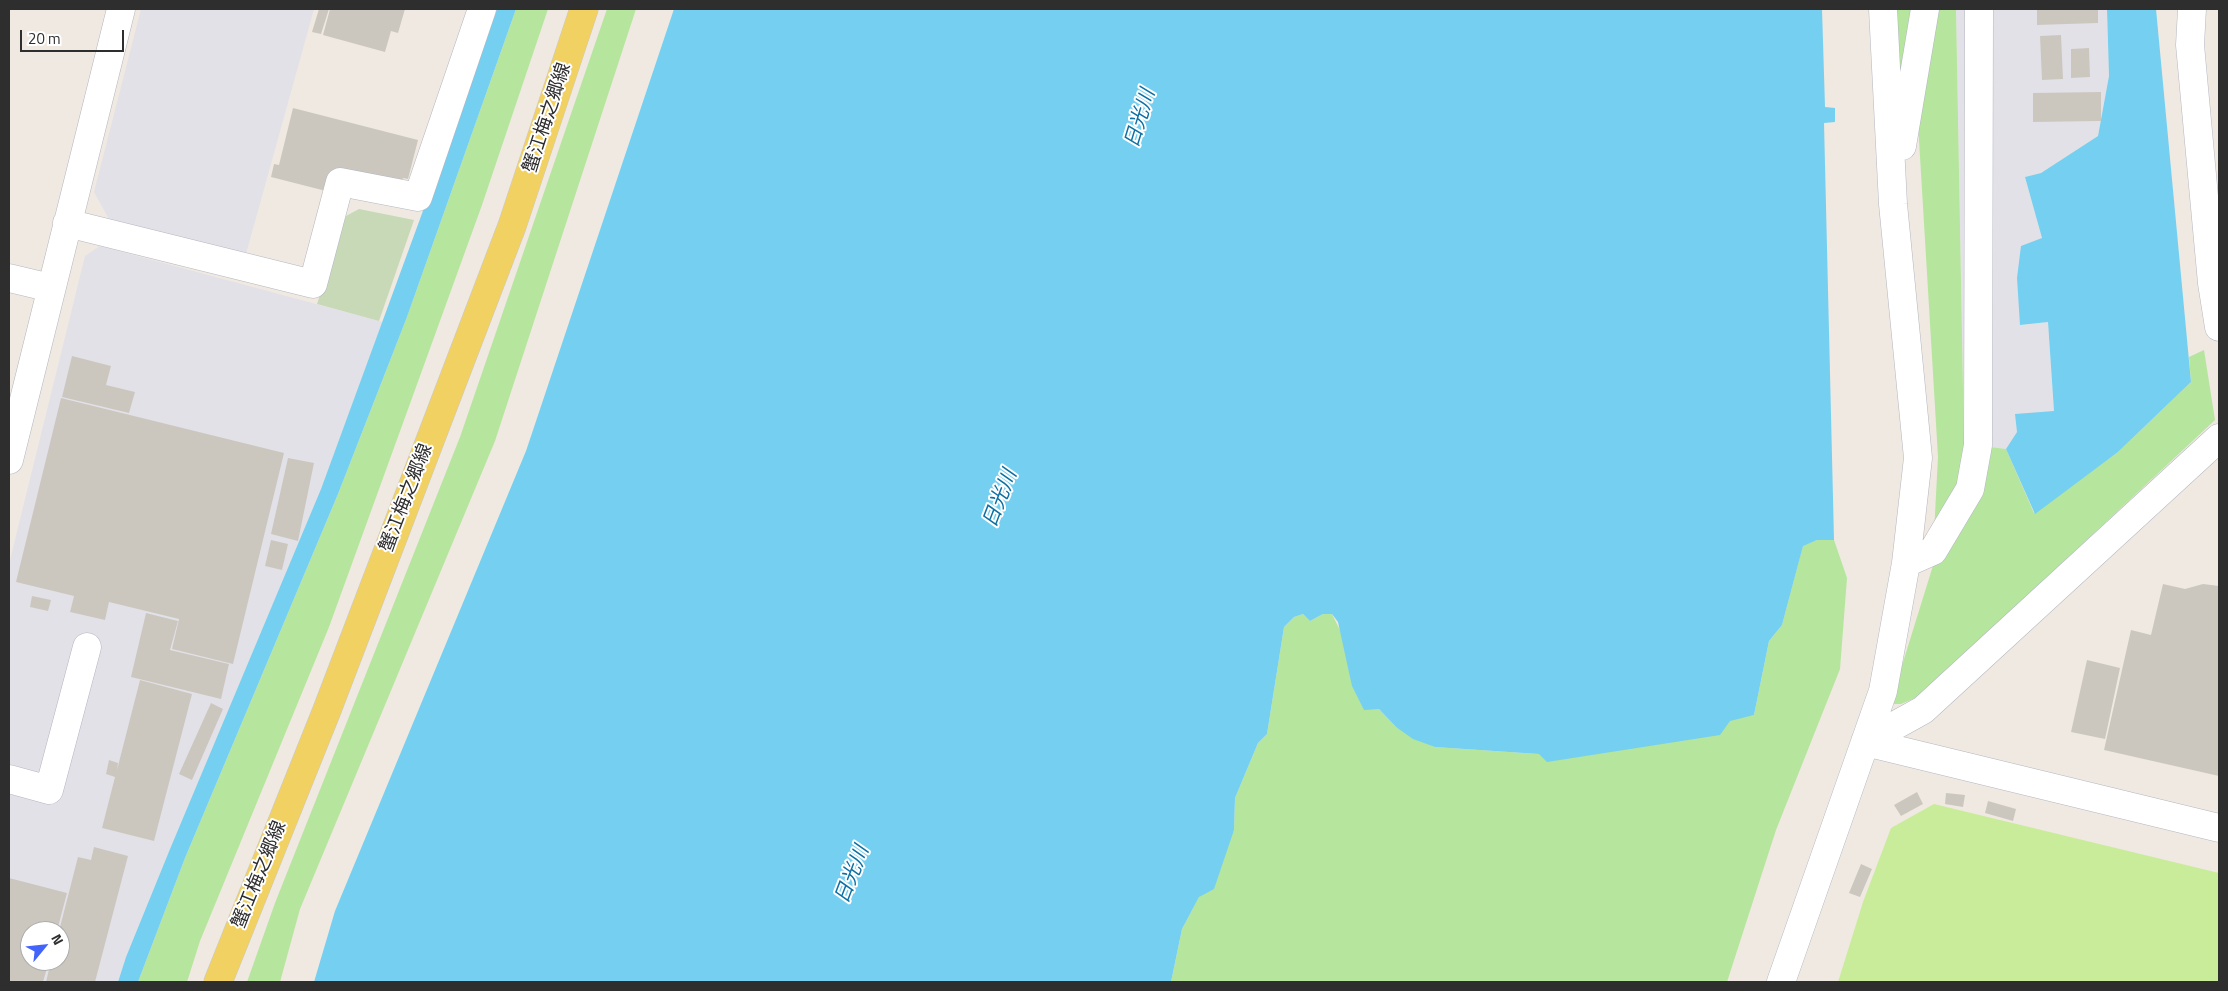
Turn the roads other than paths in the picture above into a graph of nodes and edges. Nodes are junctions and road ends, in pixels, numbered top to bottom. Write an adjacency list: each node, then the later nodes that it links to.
1 (121, 9): 9 (street)
2 (482, 9): 9 (street)
3 (584, 9): 20 (main road, 蟹江梅之郷線)
4 (1883, 9): 8 (street)
5 (1924, 9): 8 (street)
6 (1979, 9): 15 (street)
7 (2192, 9): 12 (street)
8 (1893, 204): 15 (street)
9 (67, 223): 11 (street)
10 (9, 278): 11 (street)
11 (50, 288): 14 (street)
12 (2219, 327)
13 (2219, 438): 17 (street)
14 (9, 460)
15 (1906, 563): 17 (street)
16 (86, 647): 18 (street)
17 (1865, 742): 19 (street); 21 (street)
18 (9, 779)
19 (2219, 828)
20 (218, 982)
21 (1781, 982)

